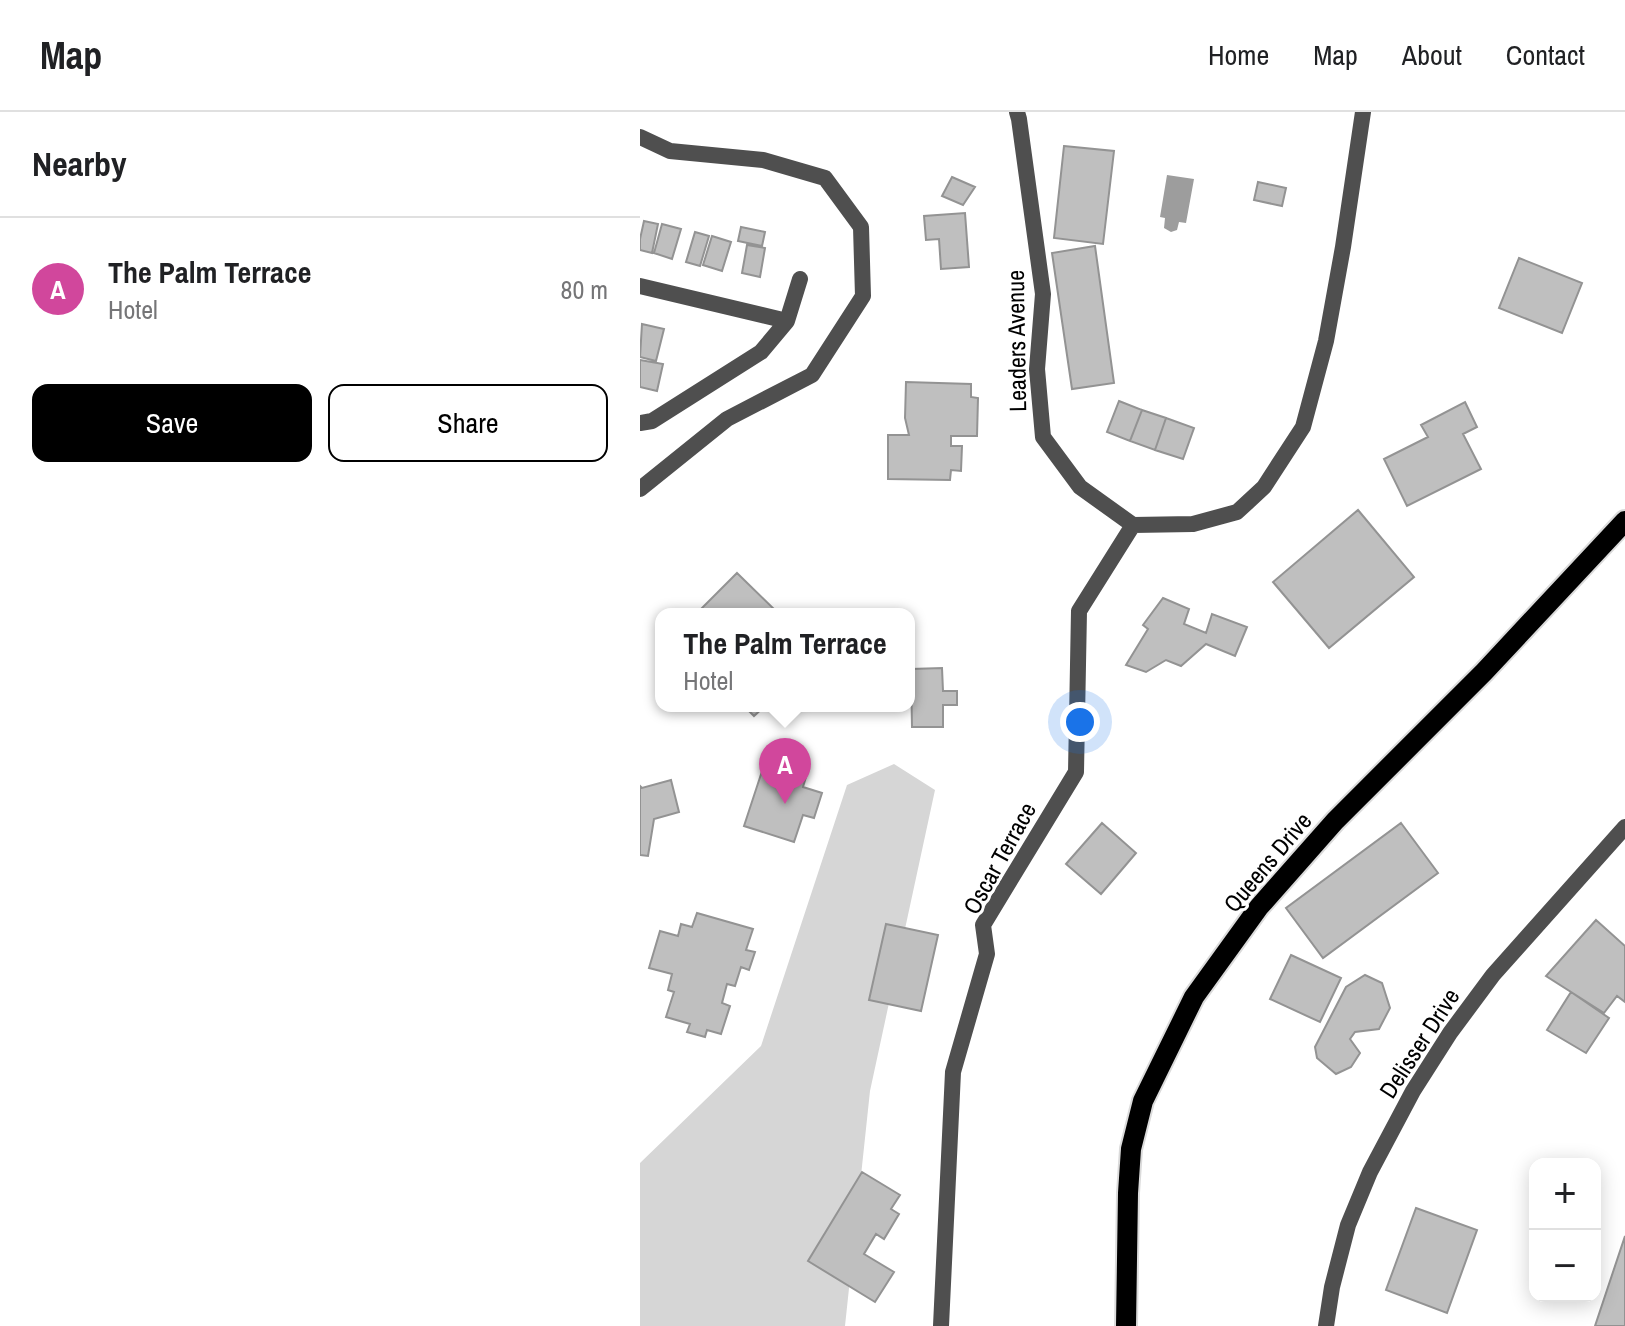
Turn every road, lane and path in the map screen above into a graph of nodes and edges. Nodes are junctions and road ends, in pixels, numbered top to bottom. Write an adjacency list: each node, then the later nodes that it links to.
1 (1017, 112): 10 (street, Leaders Avenue)
2 (1363, 112): 10 (street)
3 (640, 137): 8 (street)
4 (800, 279): 6 (street)
5 (640, 286): 6 (street)
6 (787, 321): 7 (street)
7 (640, 423)
8 (640, 489)
9 (1625, 521): 13 (main road, Queens Drive)
10 (1133, 525): 12 (street, Oscar Terrace)
11 (1625, 827): 14 (street, Delisser Drive)
12 (941, 1326)
13 (1126, 1326)
14 (1326, 1326)

